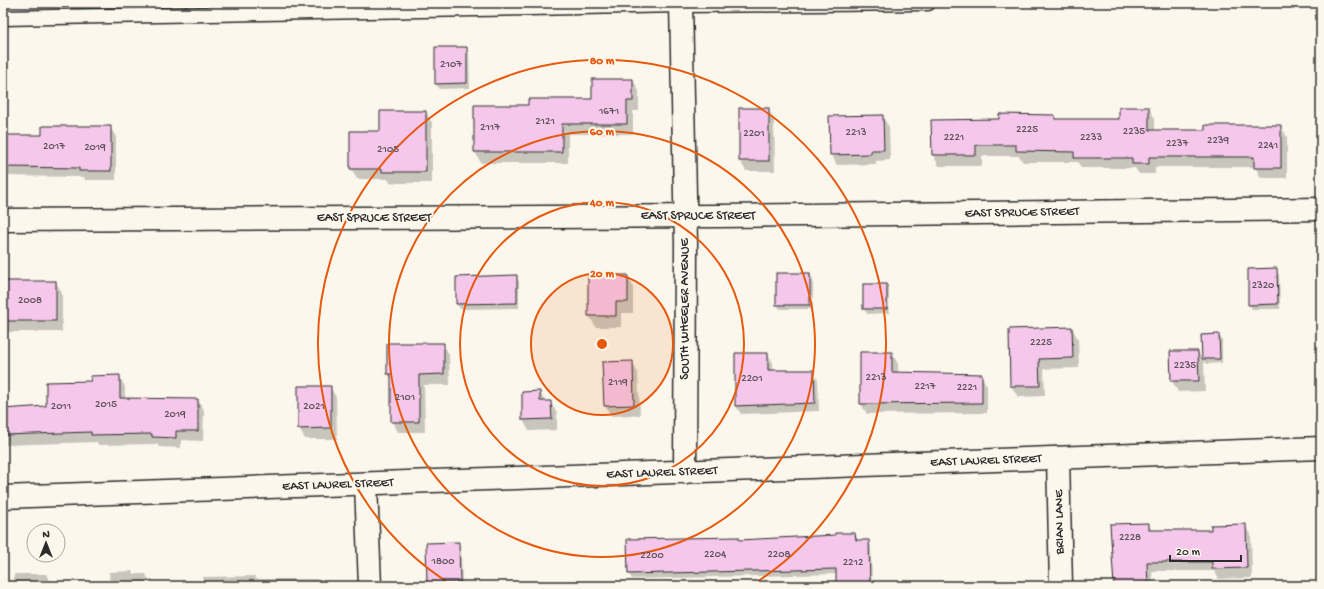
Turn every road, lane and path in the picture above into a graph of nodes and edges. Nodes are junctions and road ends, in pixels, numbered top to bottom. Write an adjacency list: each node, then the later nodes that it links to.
1 (928, 3): 2 (lane)
2 (681, 4): 3 (lane); 5 (street, SOUTH WHEELER AVENUE)
3 (3, 18)
4 (1321, 210): 5 (street, EAST SPRUCE STREET)
5 (686, 216): 6 (street, EAST SPRUCE STREET); 9 (street, SOUTH WHEELER AVENUE)
6 (3, 220)
7 (1321, 448): 8 (street, EAST LAUREL STREET)
8 (1058, 458): 9 (street, EAST LAUREL STREET); 13 (street, BRIAN LANE)
9 (685, 472): 10 (street, EAST LAUREL STREET)
10 (366, 484): 11 (street, EAST LAUREL STREET); 12 (street)
11 (3, 497)
12 (370, 586)
13 (1061, 586)

